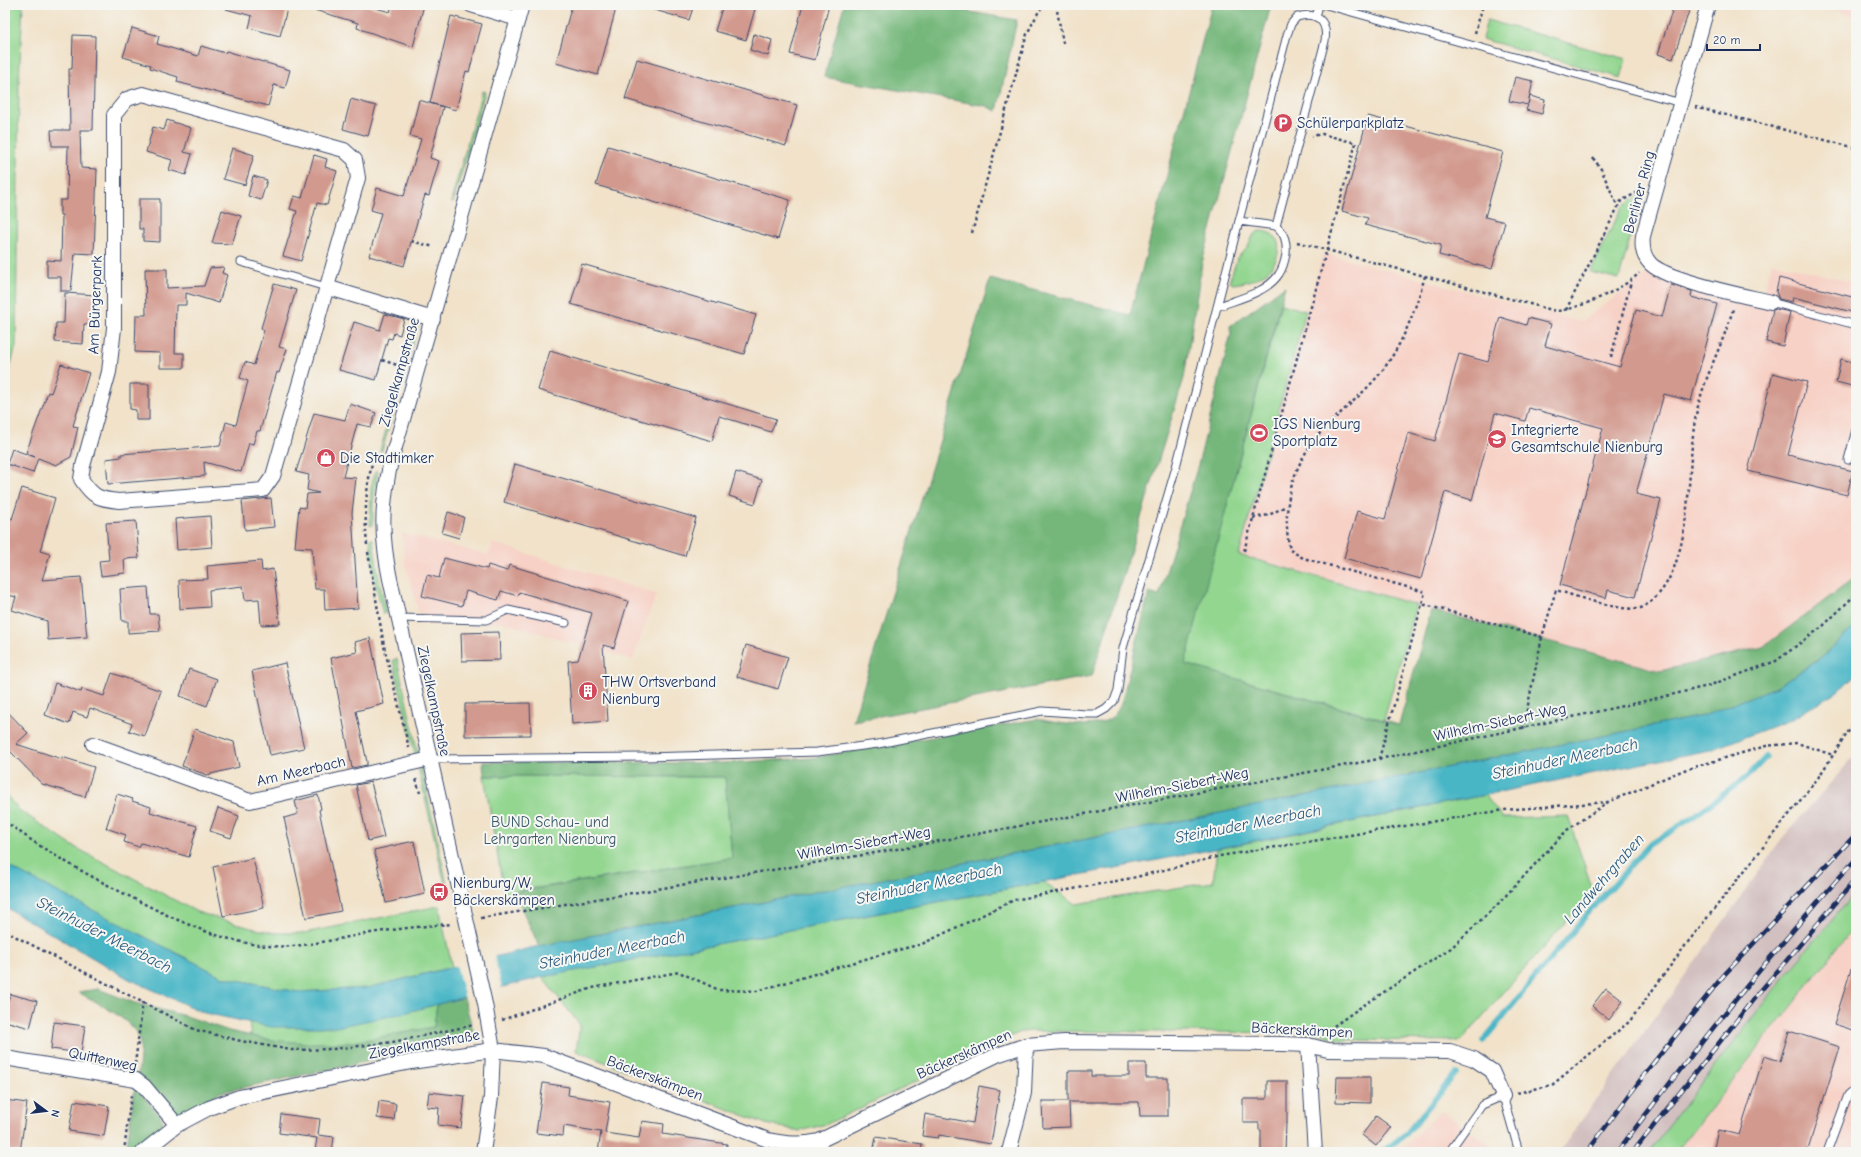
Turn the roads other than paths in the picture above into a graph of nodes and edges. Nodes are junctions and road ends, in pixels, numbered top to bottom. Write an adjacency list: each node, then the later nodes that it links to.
1 (471, 5): 7 (street)
2 (522, 5): 7 (street, Ziegelkampstraße)
3 (1319, 5): 6 (lane)
4 (1326, 5): 8 (lane)
5 (1708, 5): 8 (street, Berliner Ring)
6 (1316, 17): 9 (lane); 10 (lane)
7 (518, 19): 15 (street, Ziegelkampstraße)
8 (1681, 103): 13 (street, Berliner Ring)
9 (1240, 221): 10 (lane); 14 (lane)
10 (1276, 226): 14 (lane)
11 (241, 262): 12 (lane)
12 (326, 287): 12 (street, Am Bürgerpark); 15 (street)
13 (1771, 302): 16 (lane)
14 (1217, 307): 22 (lane)
15 (433, 319): 19 (street, Ziegelkampstraße)
16 (1856, 325)
17 (1856, 430): 18 (lane)
18 (1848, 460)
19 (398, 618): 20 (lane); 22 (street, Ziegelkampstraße)
20 (566, 623)
21 (93, 744): 22 (street, Am Meerbach)
22 (430, 759): 25 (street, Ziegelkampstraße)
23 (1026, 1045): 24 (street, Bäckerskämpen); 25 (street, Bäckerskämpen); 32 (street)
24 (1308, 1045): 28 (street, Bäckerskämpen); 33 (street)
25 (493, 1050): 29 (street, Ziegelkampstraße); 31 (street)
26 (5, 1058): 29 (street, Quittenweg)
27 (1856, 1088): 36 (lane)
28 (1503, 1096): 34 (lane); 35 (lane)
29 (177, 1125): 30 (street, Ziegelkampstraße)
30 (143, 1152)
31 (483, 1152)
32 (1009, 1152)
33 (1315, 1152)
34 (1449, 1152)
35 (1519, 1152)
36 (1827, 1152)

